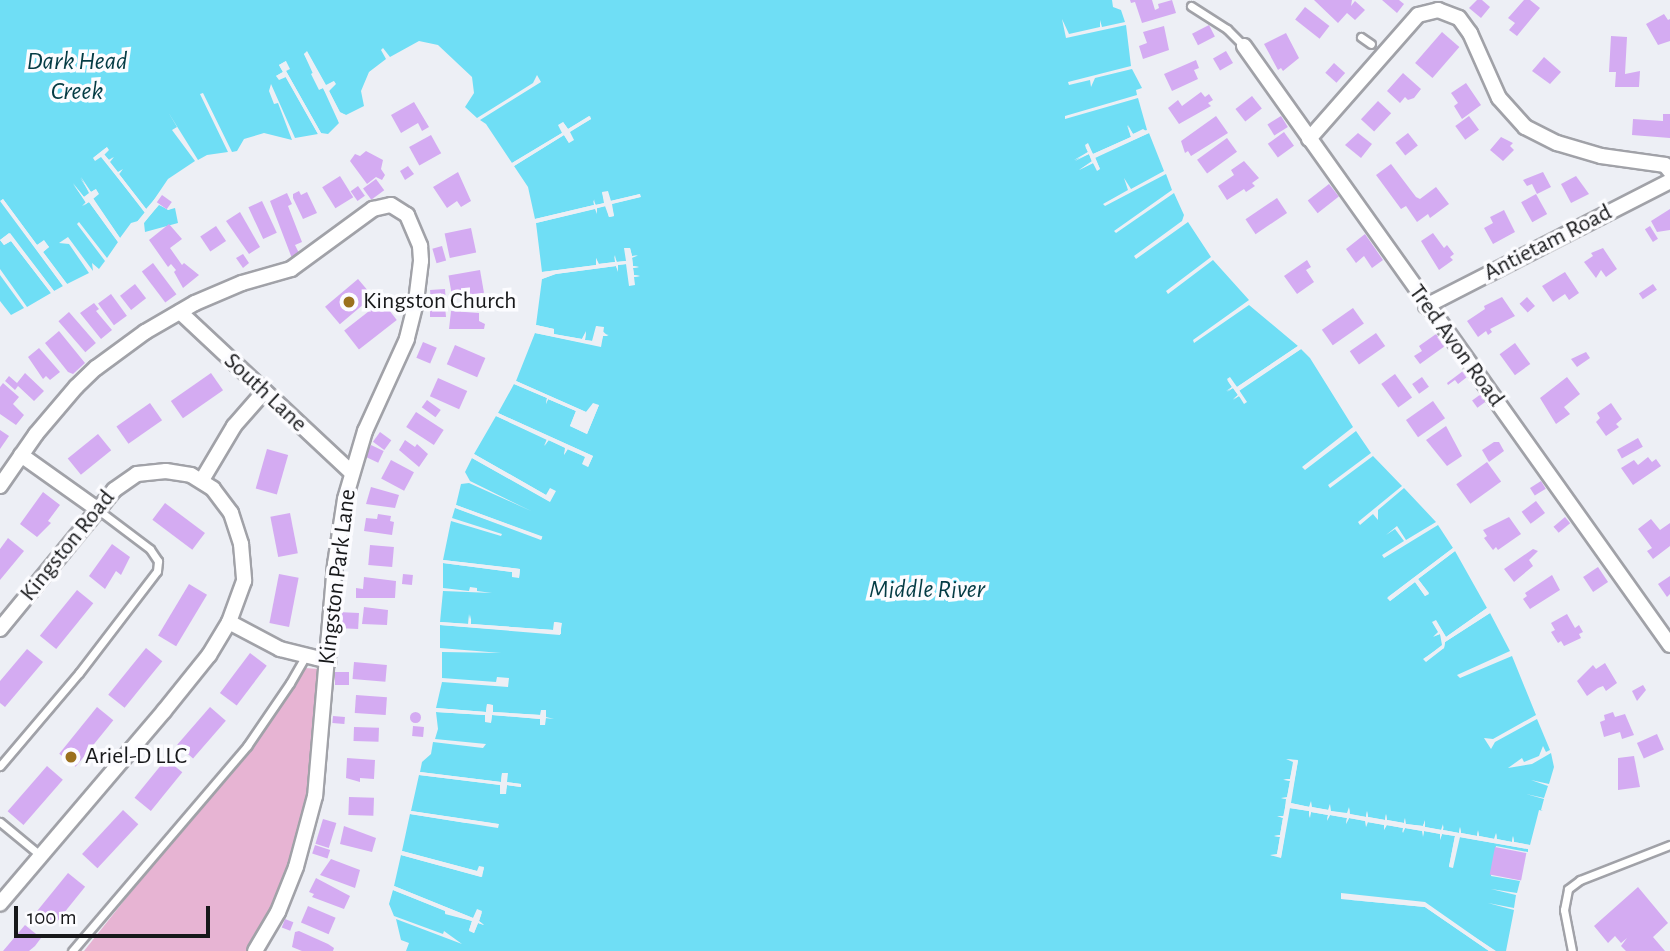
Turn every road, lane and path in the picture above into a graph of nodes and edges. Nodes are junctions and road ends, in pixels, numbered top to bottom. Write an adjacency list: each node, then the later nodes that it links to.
1 (1191, 6): 4 (lane)
2 (1361, 37): 3 (lane)
3 (1371, 44)
4 (1244, 46): 5 (street, Tred Avon Road)
5 (1310, 139): 6 (street); 8 (street, Tred Avon Road)
6 (1670, 170)
7 (1670, 181): 8 (street, Antietam Road)
8 (1426, 306): 18 (street, Tred Avon Road)
9 (180, 312): 10 (street, South Lane); 11 (street, Kingston Park Lane); 12 (street, Kingston Park Lane)
10 (262, 393): 12 (street, South Lane); 13 (street)
11 (21, 455): 14 (street, Kingston Park Lane); 15 (street)
12 (351, 472): 20 (street, Kingston Park Lane)
13 (202, 480): 15 (street, Kingston Road); 16 (street)
14 (0, 486)
15 (97, 509): 17 (street, Kingston Road); 21 (lane)
16 (229, 622): 19 (street); 24 (street)
17 (0, 629)
18 (1670, 645)
19 (305, 657): 20 (street); 26 (lane)
20 (328, 661): 27 (street, Kingston Park Lane)
21 (0, 766)
22 (0, 822): 24 (lane)
23 (1670, 845): 28 (lane)
24 (40, 855): 25 (street)
25 (0, 904)
26 (72, 951)
27 (255, 951)
28 (1572, 951)

